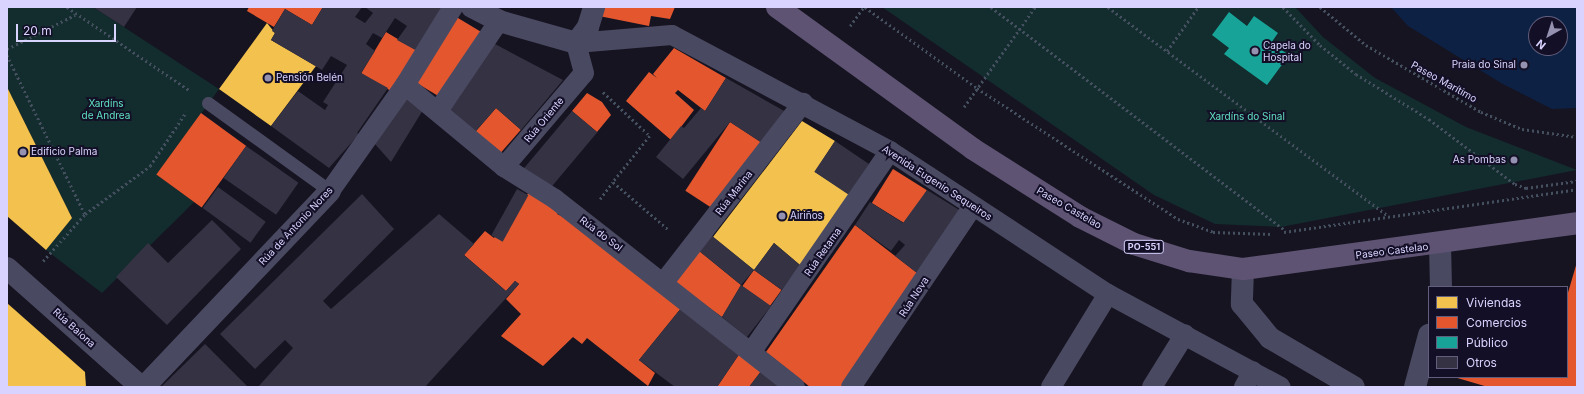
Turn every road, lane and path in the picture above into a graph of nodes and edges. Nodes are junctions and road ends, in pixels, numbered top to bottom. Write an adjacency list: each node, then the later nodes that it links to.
1 (67, 7): 13 (path)
2 (453, 7): 20 (street, Rúa de Antonio Nores)
3 (472, 7): 14 (street)
4 (594, 7): 16 (street)
5 (777, 7): 27 (main road, Paseo Castelao / PO-551)
6 (865, 7): 21 (path)
7 (991, 7): 15 (path)
8 (1035, 7): 15 (path)
9 (1108, 7): 18 (path)
10 (1198, 7): 18 (path)
11 (1284, 7): 31 (path)
12 (1320, 7): 28 (path, Paseo Marítimo)
13 (75, 15): 17 (path); 22 (path)
14 (499, 21): 16 (street); 26 (street)
15 (1020, 29): 21 (path); 38 (path)
16 (576, 43): 24 (street, Avenida Eugenio Sequeiros); 30 (street, Rúa Oriente)
17 (7, 49)
18 (1167, 51): 36 (path)
19 (7, 55): 35 (path)
20 (405, 85): 26 (street, Rúa do Sol); 33 (street, Rúa de Antonio Nores)
21 (977, 88): 27 (path); 38 (path)
22 (197, 95): 23 (path); 35 (path)
23 (208, 103): 33 (lane)
24 (803, 103): 29 (street, Avenida Eugenio Sequeiros); 40 (street, Rúa Marina)
25 (619, 109): 40 (path)
26 (438, 111): 30 (street, Rúa do Sol)
27 (947, 130): 42 (main road, Paseo Castelao / PO-551)
28 (1577, 137)
29 (890, 151): 34 (street, Avenida Eugenio Sequeiros); 49 (street, Rúa Retama)
30 (504, 167): 43 (street, Rúa do Sol)
31 (1577, 181)
32 (1577, 189): 36 (path)
33 (330, 191): 51 (street, Rúa de Antonio Nores)
34 (973, 206): 46 (street, Avenida Eugenio Sequeiros); 53 (street, Rúa Nova)
35 (85, 214): 44 (path)
36 (1389, 217): 38 (path)
37 (1577, 223): 39 (main road, Paseo Castelao / PO-551)
38 (1286, 232)
39 (1440, 244): 42 (main road, Paseo Castelao / PO-551); 45 (street)
40 (690, 248): 43 (street, Rúa Marina)
41 (7, 268): 44 (street, Rúa Baiona)
42 (1243, 269): 57 (street)
43 (664, 282): 49 (street, Rúa do Sol)
44 (24, 284): 51 (street, Rúa Baiona)
45 (1442, 286)
46 (1108, 294): 47 (street, Avenida Eugenio Sequeiros); 54 (street)
47 (1185, 334): 50 (street, Avenida Eugenio Sequeiros); 55 (street)
48 (1428, 340): 58 (street)
49 (752, 351): 52 (street, Rúa do Sol)
50 (1248, 379): 56 (street, Avenida Eugenio Sequeiros)
51 (143, 387)
52 (794, 387)
53 (851, 387)
54 (1051, 387)
55 (1152, 387)
56 (1281, 387)
57 (1354, 387)
58 (1415, 387)

